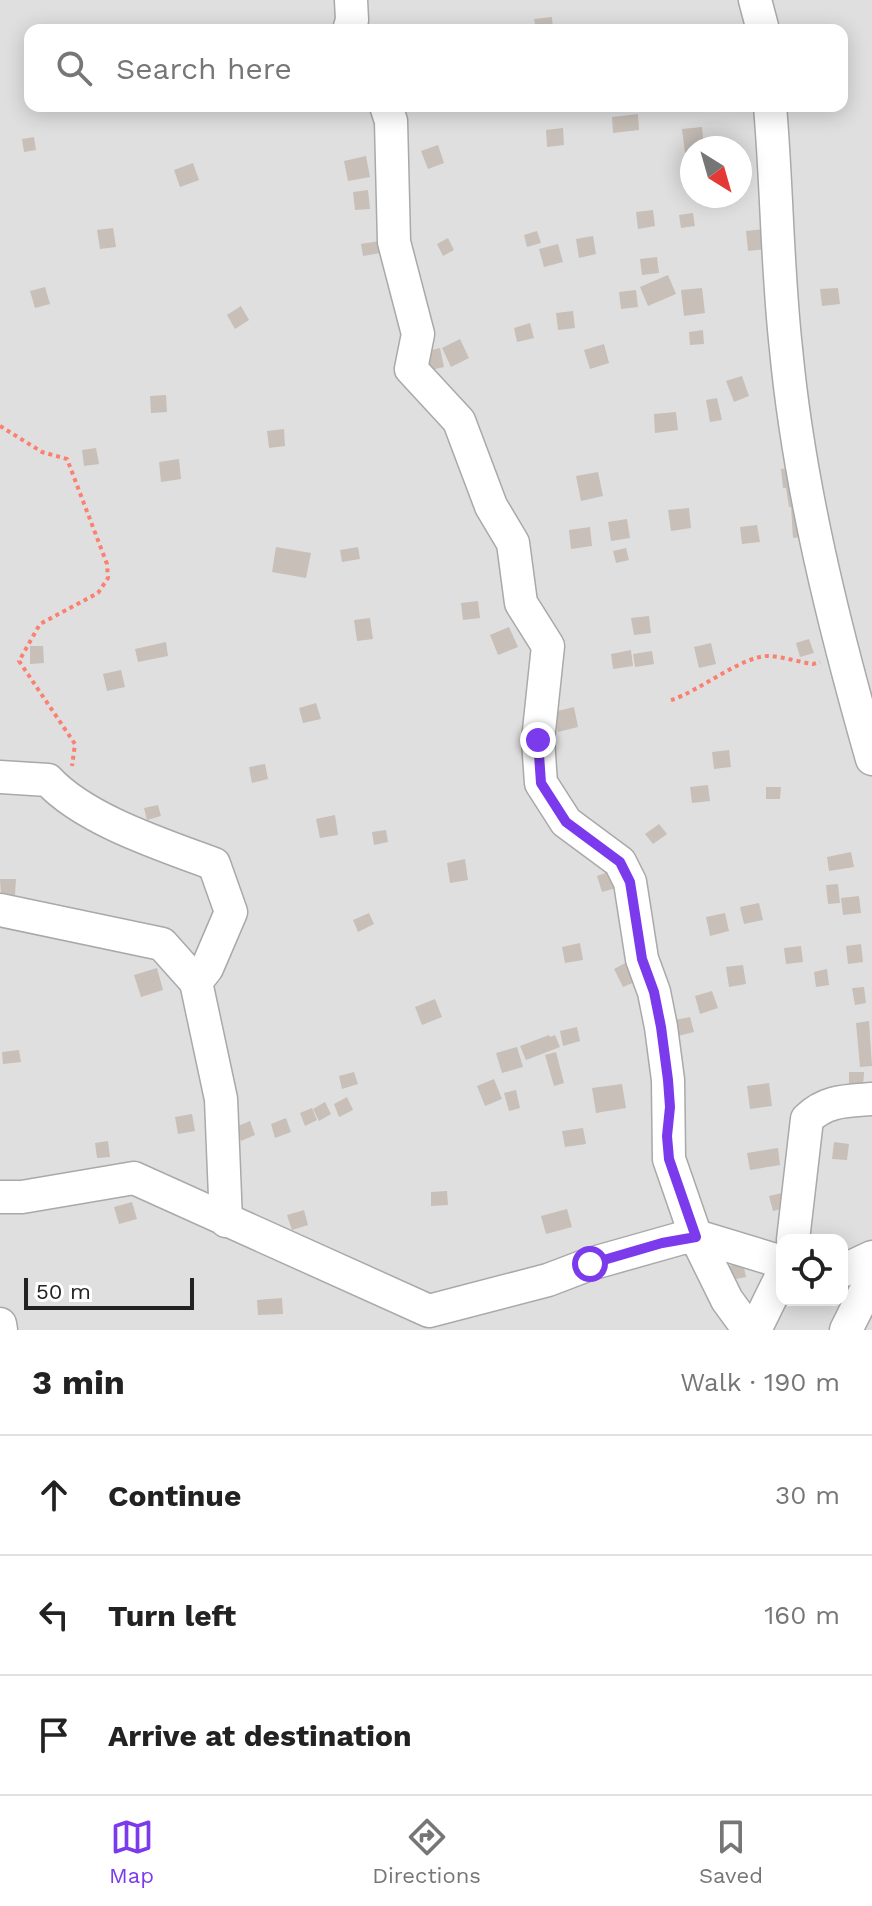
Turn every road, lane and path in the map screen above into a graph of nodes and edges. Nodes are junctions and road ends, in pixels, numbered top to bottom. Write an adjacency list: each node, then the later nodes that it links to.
1 (351, 0): 3 (street)
2 (755, 0): 4 (street)
3 (351, 24)
4 (761, 24)
5 (388, 112): 19 (street)
6 (770, 112): 8 (street)
7 (0, 426): 12 (path)
8 (842, 655): 9 (path); 10 (street)
9 (671, 700)
10 (872, 759)
11 (0, 777): 12 (street)
12 (68, 800): 14 (street)
13 (0, 910): 14 (street)
14 (196, 982): 17 (street)
15 (872, 1099): 18 (street)
16 (0, 1197): 17 (street)
17 (226, 1221): 19 (street)
18 (794, 1234)
19 (696, 1237): 21 (street); 25 (street)
20 (872, 1257): 22 (street)
21 (776, 1260)
22 (848, 1268)
23 (872, 1278): 27 (street)
24 (776, 1287): 26 (street)
25 (749, 1330)
26 (755, 1330)
27 (846, 1330)

